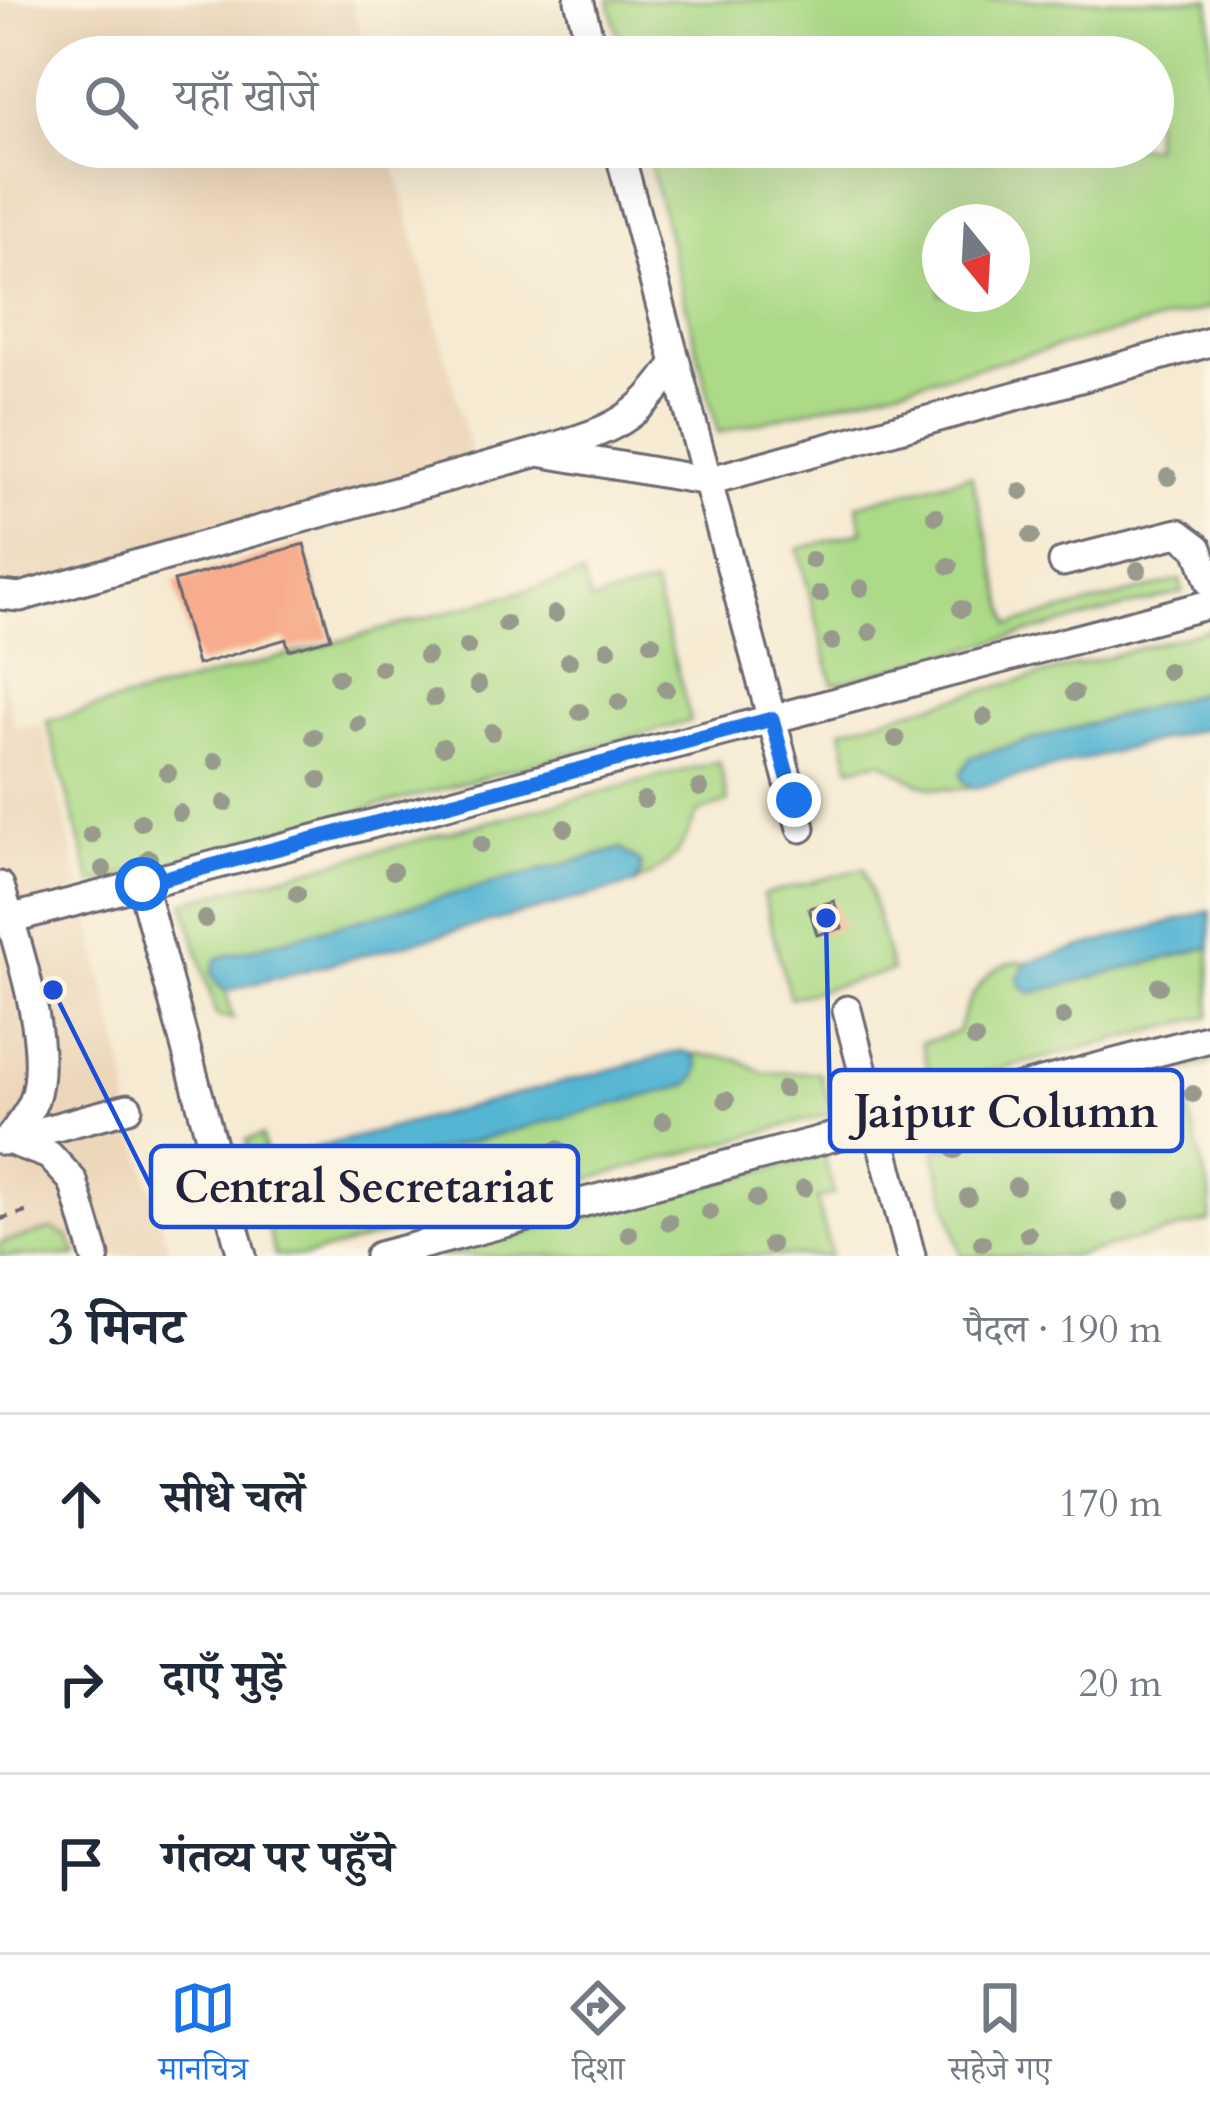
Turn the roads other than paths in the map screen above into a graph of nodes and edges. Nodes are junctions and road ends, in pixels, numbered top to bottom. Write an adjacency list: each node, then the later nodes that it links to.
1 (579, 0): 2 (street)
2 (588, 36)
3 (624, 168): 5 (street)
4 (1210, 342): 7 (street)
5 (676, 363): 6 (street); 7 (street)
6 (538, 452): 7 (street); 10 (street)
7 (708, 481): 12 (street)
8 (1063, 562): 9 (street)
9 (1210, 582)
10 (0, 595)
11 (1210, 604): 12 (street)
12 (772, 719): 13 (street); 14 (street)
13 (801, 828)
14 (142, 884): 16 (street); 23 (street)
15 (0, 886): 16 (street)
16 (9, 920): 21 (street)
17 (847, 1010): 20 (street)
18 (1210, 1038): 20 (street)
19 (128, 1108): 21 (street)
20 (877, 1125): 24 (street); 25 (street)
21 (4, 1141): 22 (street)
22 (95, 1256)
23 (242, 1256)
24 (379, 1256)
25 (911, 1256)

